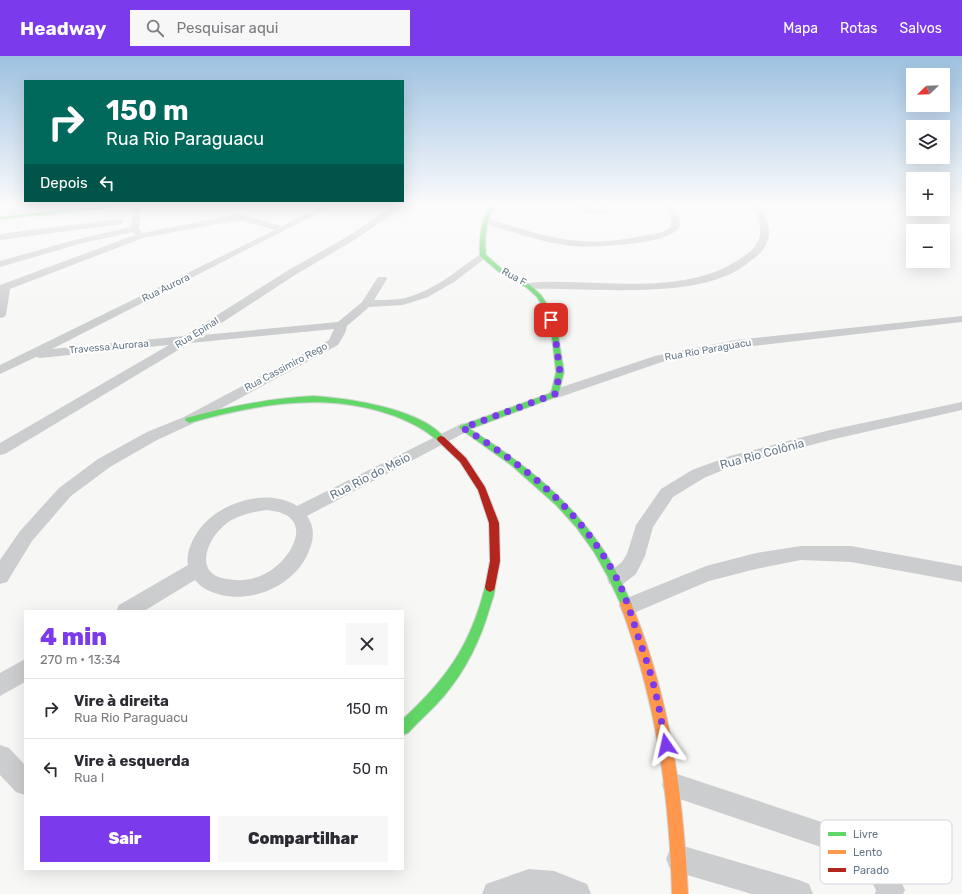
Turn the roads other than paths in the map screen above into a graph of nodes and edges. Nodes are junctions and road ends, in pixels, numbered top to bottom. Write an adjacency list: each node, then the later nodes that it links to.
1 (71, 243): 10 (street)
2 (105, 243): 13 (street)
3 (254, 243): 19 (street, Rua Aurora)
4 (342, 243): 18 (street, Rua Epinal)
5 (482, 243): 9 (street)
6 (577, 243): 7 (street)
7 (610, 243)
8 (761, 243): 12 (street, Rua F)
9 (483, 256): 12 (street, Rua F); 14 (street)
10 (0, 264)
11 (382, 279): 14 (street, Rua Cassimiro Rego)
12 (528, 286): 21 (street)
13 (2, 288): 15 (street)
14 (366, 304): 17 (street, Rua Cassimiro Rego)
15 (0, 314)
16 (962, 319): 21 (street, Rua Rio Paraguacu)
17 (341, 325): 18 (street); 23 (street, Rua Cassimiro Rego)
18 (187, 340): 19 (street, Travessa Auroraa); 26 (street, Rua Epinal)
19 (30, 354): 20 (street, Rua Aurora)
20 (0, 370)
21 (555, 394): 24 (street, Rua Rio Paraguacu)
22 (962, 406): 31 (street, Rua Rio Colônia)
23 (189, 420): 25 (street, Rua Cassimiro Rego); 29 (street, Rua Cassimiro Rego)
24 (463, 428): 25 (street, Rua Rio Paraguacu); 31 (street)
25 (443, 438): 27 (street, Rua Rio do Meio); 36 (street, Rua Cassimiro Rego)
26 (0, 450)
27 (297, 514): 28 (street); 28 (street)
28 (198, 569): 33 (street)
29 (0, 574)
30 (962, 574): 32 (street)
31 (616, 578): 32 (street)
32 (628, 606): 39 (street)
33 (128, 610)
34 (24, 671): 35 (street)
35 (0, 685)
36 (404, 727)
37 (0, 757): 38 (street)
38 (24, 782)
39 (674, 785): 40 (street); 41 (street)
40 (820, 833)
41 (680, 859): 45 (street); 46 (street)
42 (887, 884): 47 (street)
43 (496, 894): 44 (street)
44 (577, 894)
45 (680, 894)
46 (799, 894)
47 (889, 894)

